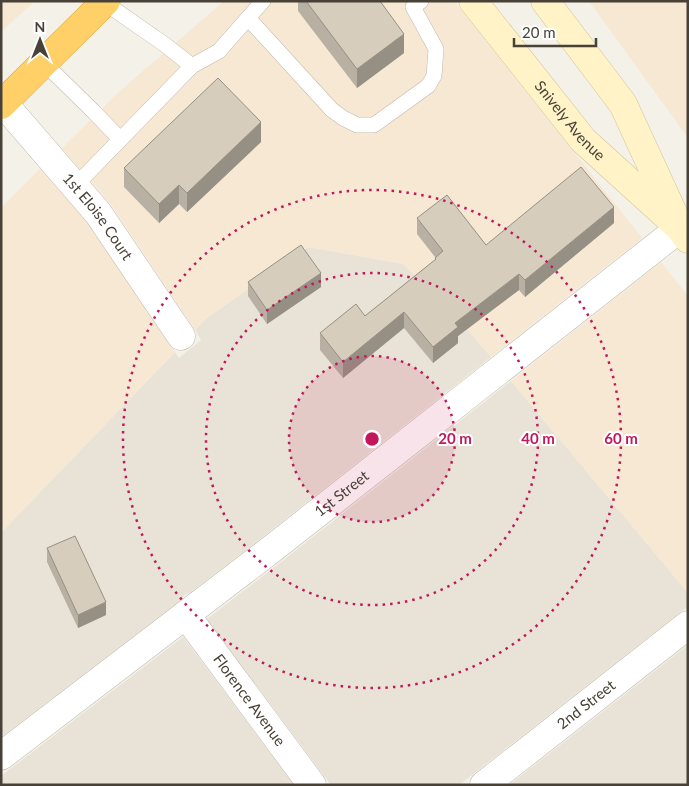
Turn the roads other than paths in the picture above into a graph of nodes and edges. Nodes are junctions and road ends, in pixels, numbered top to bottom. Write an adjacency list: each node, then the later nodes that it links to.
1 (263, 1): 6 (lane)
2 (473, 1): 12 (main road, Snively Avenue)
3 (545, 1): 12 (main road)
4 (106, 2): 7 (highway); 8 (lane)
5 (414, 3): 6 (lane)
6 (248, 18): 8 (lane)
7 (44, 63): 9 (highway); 10 (lane)
8 (192, 66): 10 (lane)
9 (2, 104): 11 (street, 1st Eloise Court)
10 (120, 139): 11 (lane)
11 (75, 186): 13 (street, 1st Eloise Court)
12 (684, 233): 14 (street, 1st Street)
13 (182, 336)
14 (186, 615): 16 (street, 1st Street); 17 (street, Florence Avenue)
15 (688, 625): 18 (street, 2nd Street)
16 (1, 756)
17 (312, 785)
18 (484, 785)

